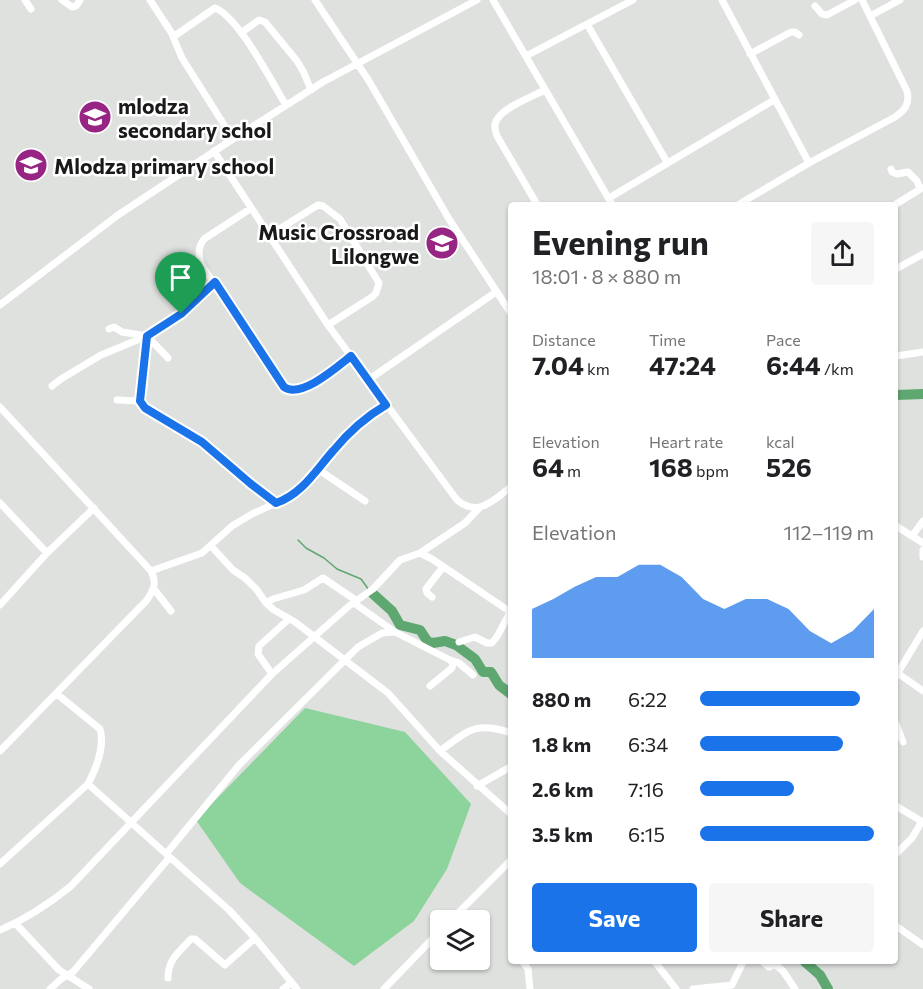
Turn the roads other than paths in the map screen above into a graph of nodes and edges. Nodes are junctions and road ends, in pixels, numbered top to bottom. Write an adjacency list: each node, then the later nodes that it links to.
1 (25, 0): 14 (street)
2 (62, 0): 3 (street)
3 (80, 0)
4 (150, 0): 19 (street)
5 (315, 0): 22 (street)
6 (477, 0): 22 (street)
7 (493, 0): 21 (street)
8 (633, 0): 16 (street)
9 (722, 0): 20 (street)
10 (855, 0): 13 (street)
11 (862, 0): 15 (street)
12 (900, 0): 15 (street)
13 (815, 6)
14 (31, 9)
15 (870, 16): 30 (street)
16 (586, 24): 21 (street); 29 (street)
17 (241, 33): 19 (street); 23 (street); 26 (street)
18 (799, 36): 20 (street)
19 (173, 37): 27 (street)
20 (750, 54): 25 (street)
21 (526, 56): 24 (street)
22 (358, 64): 23 (street); 43 (street)
23 (311, 90): 26 (street)
24 (545, 90): 33 (street); 34 (street)
25 (774, 100): 29 (street); 30 (street)
26 (286, 105): 27 (street)
27 (233, 139): 28 (street)
28 (214, 152): 38 (street); 44 (street)
29 (667, 162): 33 (street)
30 (809, 163): 36 (street)
31 (891, 170): 32 (street)
32 (921, 188): 37 (street)
33 (609, 198): 35 (street)
34 (536, 202)
35 (611, 202)
36 (743, 202)
37 (898, 203)
38 (250, 209): 39 (street); 42 (street)
39 (268, 236): 46 (street); 46 (street)
40 (923, 254): 41 (street)
41 (898, 268)
42 (215, 282): 48 (street); 51 (street)
43 (496, 292): 45 (street); 53 (street)
44 (0, 305)
45 (508, 309)
46 (328, 325): 51 (street)
47 (109, 329): 48 (street)
48 (147, 336): 52 (street); 54 (street); 56 (street)
49 (923, 352): 50 (street)
50 (898, 355)
51 (351, 356): 53 (street)
52 (168, 358)
53 (368, 380): 57 (street)
54 (52, 386)
55 (117, 400): 56 (street)
56 (140, 401): 63 (street)
57 (386, 405): 59 (street); 65 (street)
58 (0, 407): 64 (street)
59 (319, 470): 61 (street); 63 (street)
60 (508, 489): 65 (street)
61 (365, 501)
62 (0, 503): 72 (street)
63 (276, 503): 70 (street)
64 (94, 508): 72 (street); 76 (street)
65 (479, 508): 73 (street)
66 (923, 521): 68 (street)
67 (898, 527): 68 (street)
68 (912, 536): 69 (street)
69 (923, 543)
70 (211, 546): 76 (street); 81 (street)
71 (923, 550): 74 (street)
72 (47, 553): 79 (street)
73 (420, 554): 75 (street); 80 (street)
74 (923, 556)
75 (443, 567): 78 (street); 82 (street)
76 (151, 571): 77 (street)
77 (154, 590): 83 (street); 98 (street)
78 (432, 597)
79 (1, 601)
80 (356, 602): 81 (street); 87 (street); 88 (street)
81 (266, 603): 85 (street)
82 (508, 610)
83 (171, 611)
84 (508, 617): 89 (street)
85 (289, 619): 88 (street); 93 (street)
86 (923, 631): 92 (street)
87 (395, 632): 90 (street); 91 (street)
88 (313, 637): 90 (street); 93 (street)
89 (459, 642)
90 (345, 660): 103 (street); 112 (street)
91 (450, 660): 95 (street); 96 (street)
92 (898, 670)
93 (272, 674): 110 (street)
94 (898, 674): 97 (street)
95 (473, 675)
96 (430, 686)
97 (923, 691)
98 (57, 694): 102 (street); 105 (street)
99 (898, 729): 101 (street)
100 (508, 732): 103 (street)
101 (903, 742)
102 (0, 751)
103 (440, 751): 106 (street)
104 (508, 768): 106 (street)
105 (88, 784): 110 (street); 114 (street)
106 (477, 786): 108 (street)
107 (898, 807): 109 (street)
108 (508, 812)
109 (922, 821): 111 (street)
110 (131, 824): 112 (street); 116 (street)
111 (898, 852)
112 (168, 856): 119 (street); 126 (street)
113 (508, 863): 115 (street)
114 (0, 864)
115 (461, 910)
116 (16, 924): 118 (street); 126 (street)
117 (898, 927): 121 (street)
118 (0, 930)
119 (255, 938): 127 (street); 128 (street)
120 (430, 941): 132 (street)
121 (923, 945)
122 (524, 964): 133 (street)
123 (657, 964): 134 (street)
124 (742, 964): 135 (street)
125 (775, 964): 136 (street)
126 (67, 976): 129 (street); 130 (street)
127 (168, 978)
128 (294, 986): 131 (street)
129 (50, 989)
130 (89, 989)
131 (283, 989)
132 (384, 989)
133 (530, 989)
134 (676, 989)
135 (693, 989)
136 (795, 989)

